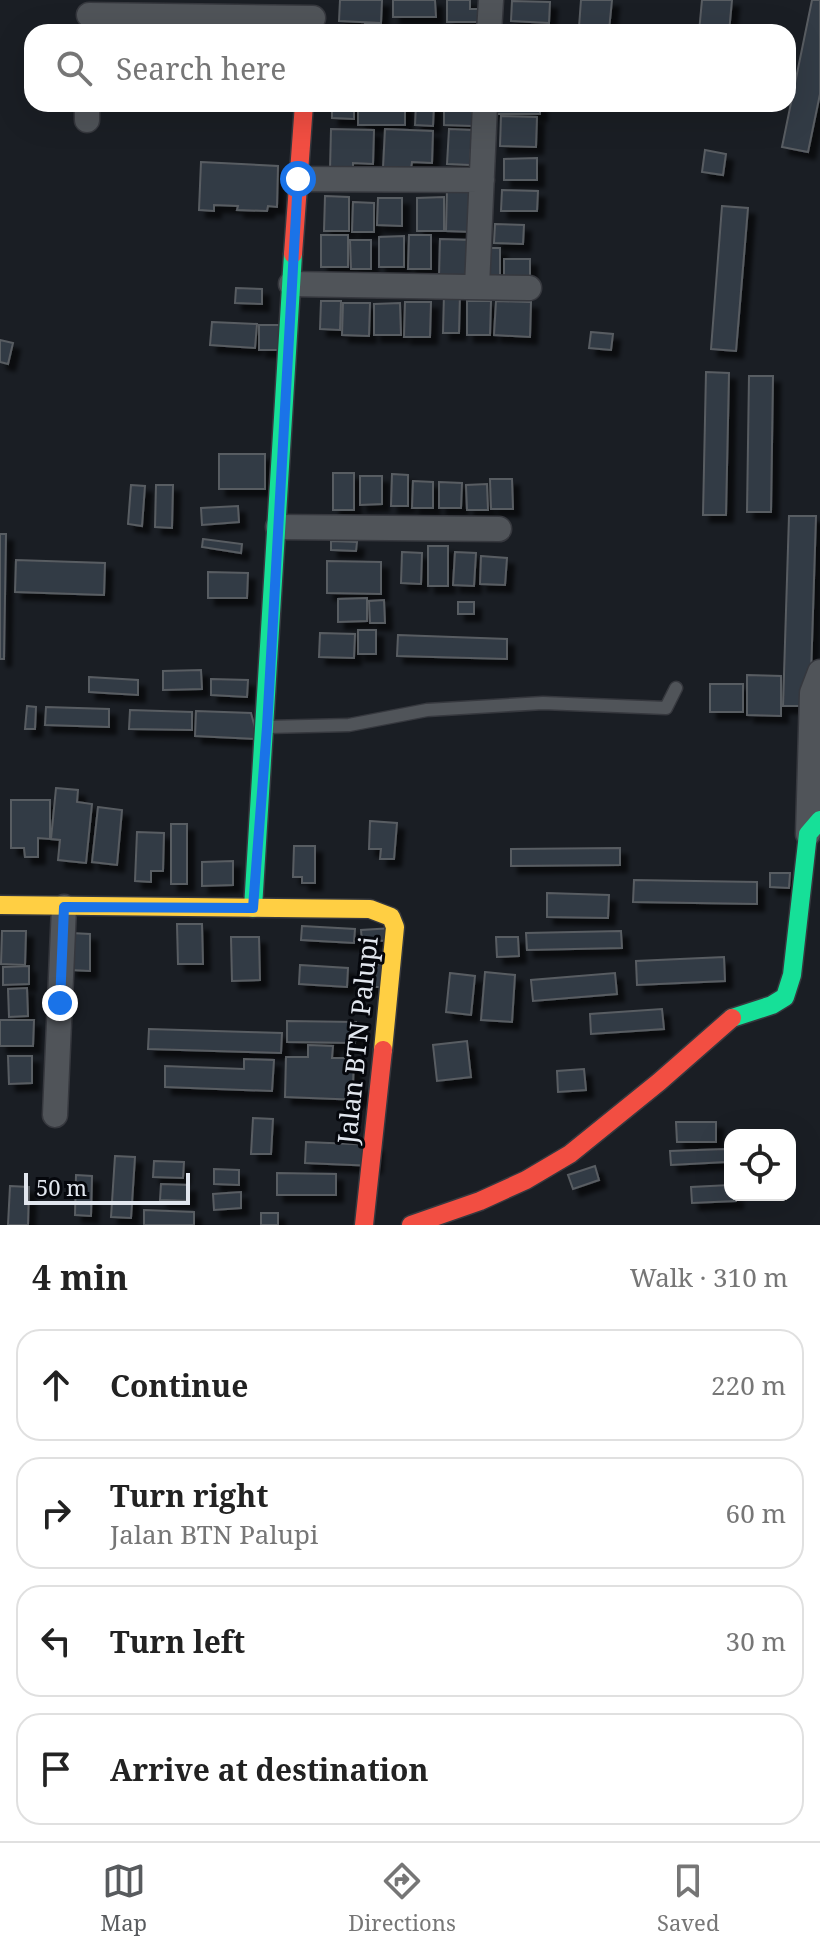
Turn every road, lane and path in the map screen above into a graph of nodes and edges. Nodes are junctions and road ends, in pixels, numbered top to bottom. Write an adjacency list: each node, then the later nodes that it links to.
1 (491, 0): 4 (street)
2 (89, 16): 3 (street)
3 (313, 17)
4 (490, 24)
5 (303, 112): 7 (street)
6 (485, 112): 8 (street)
7 (298, 179): 8 (street); 9 (street)
8 (482, 180): 10 (street)
9 (291, 284): 10 (street); 12 (street)
10 (477, 287): 11 (street)
11 (529, 288)
12 (278, 527): 13 (street); 16 (street)
13 (499, 529)
14 (820, 672): 17 (street)
15 (676, 688): 16 (lane)
16 (267, 727): 20 (street)
17 (814, 827): 23 (street)
18 (0, 905): 19 (street, Jalan BTN Palupi)
19 (64, 907): 20 (street, Jalan BTN Palupi); 21 (street)
20 (253, 908): 22 (street, Jalan BTN Palupi)
21 (55, 1115)
22 (364, 1225)
23 (411, 1225)

